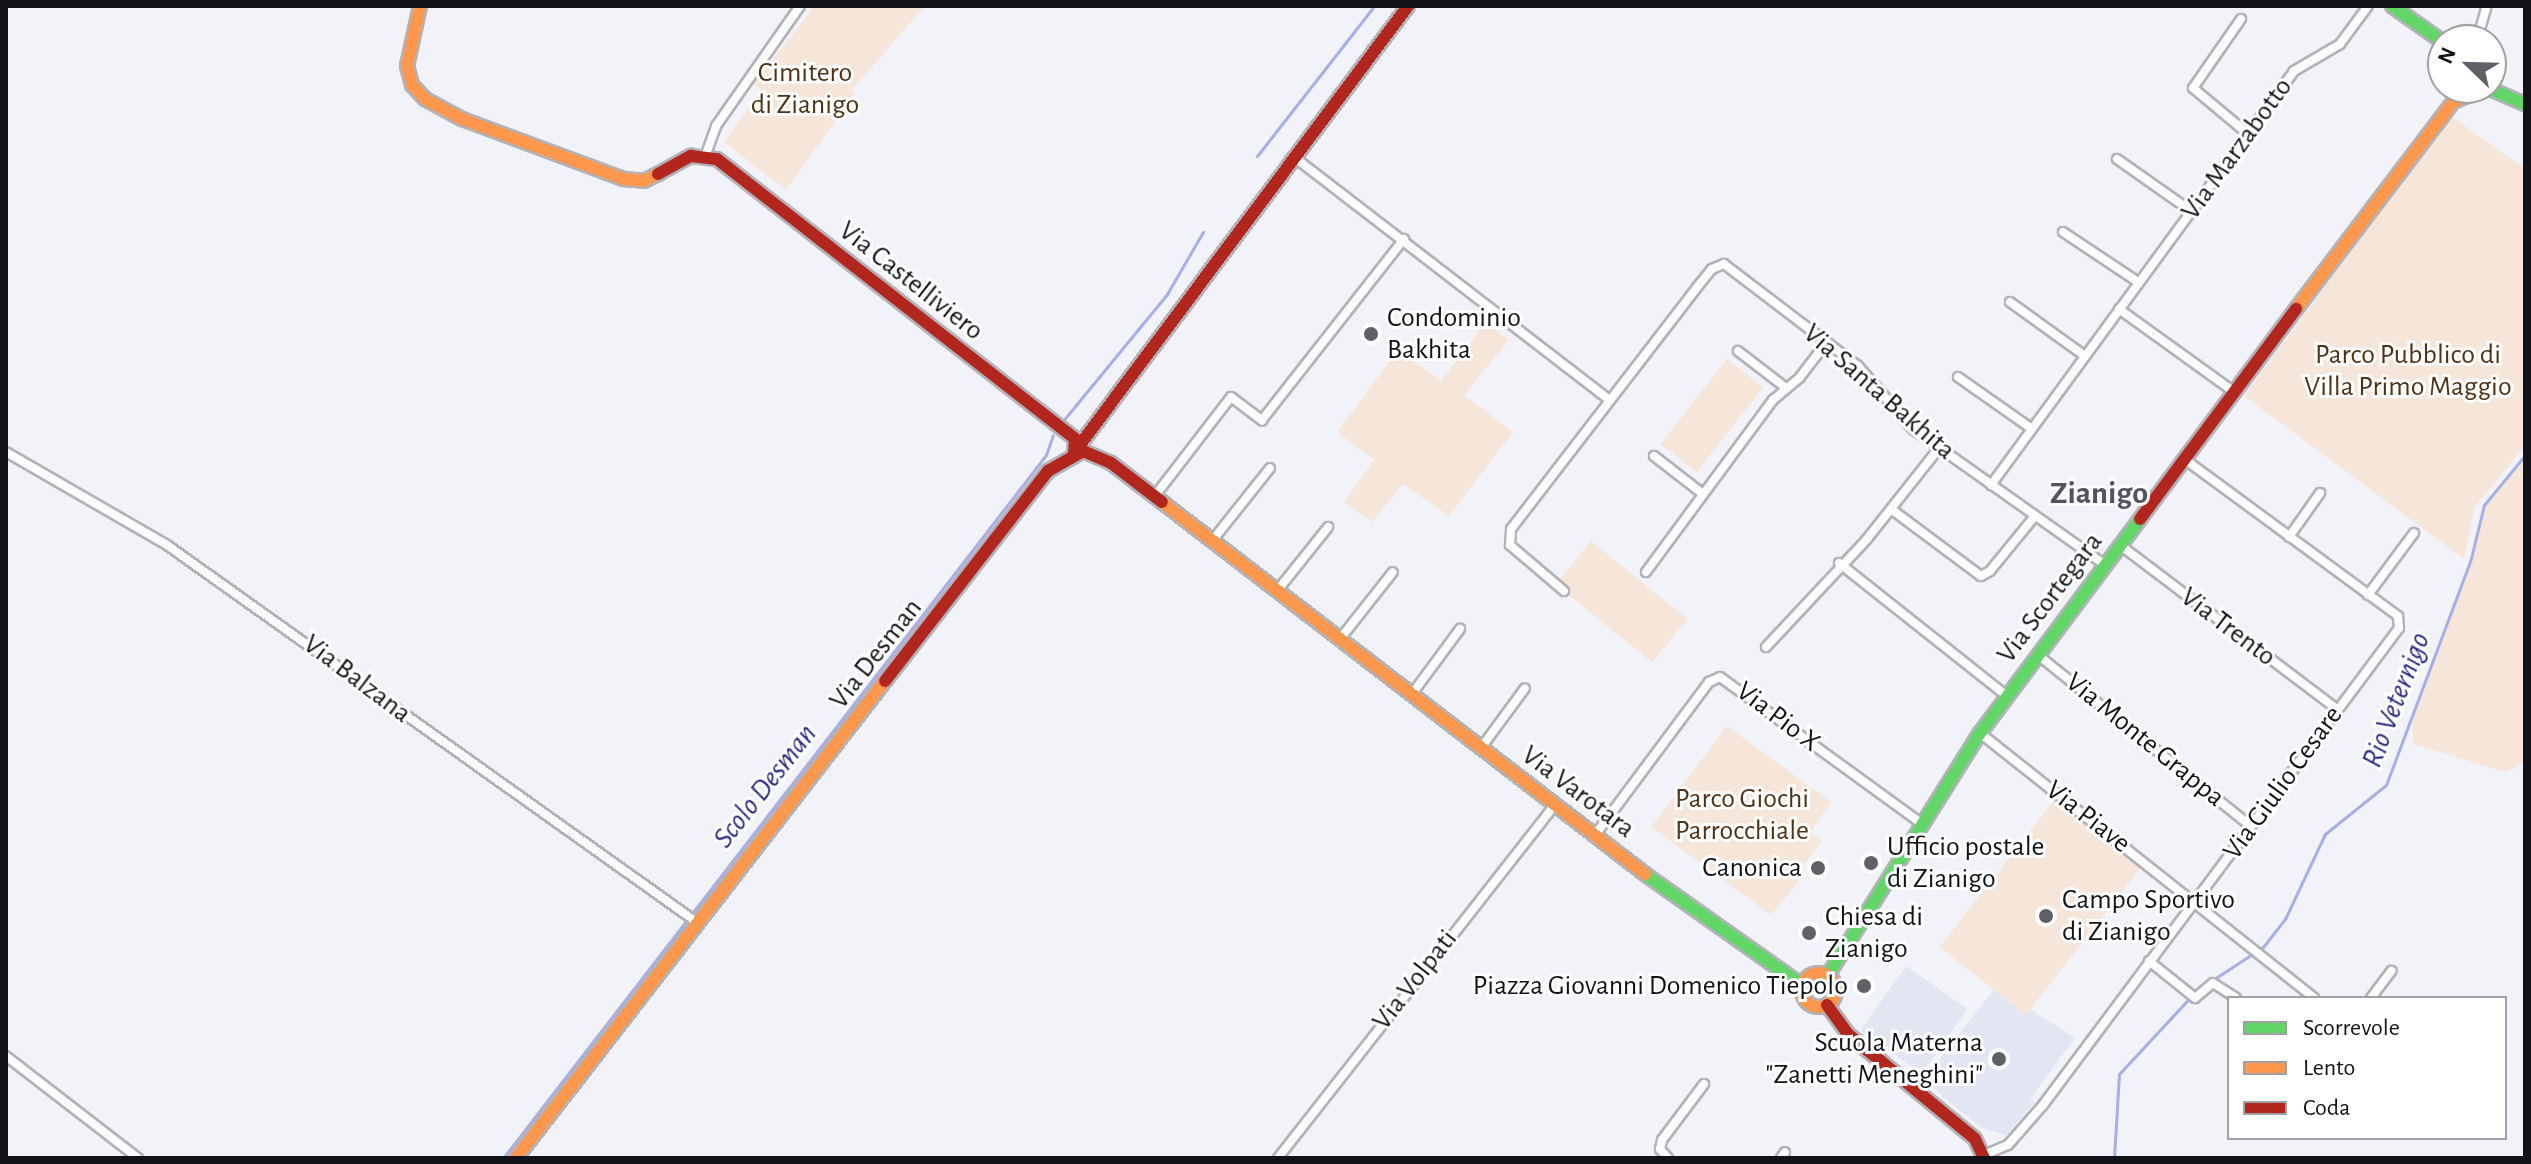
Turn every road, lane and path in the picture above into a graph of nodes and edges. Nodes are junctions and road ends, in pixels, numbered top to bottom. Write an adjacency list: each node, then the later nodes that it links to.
1 (420, 6): 10 (street)
2 (800, 6): 10 (street)
3 (1408, 6): 11 (street, Via Desman)
4 (2368, 6): 9 (street, Via Marzabotto)
5 (2392, 6): 7 (street)
6 (2241, 19): 9 (street)
7 (2427, 31)
8 (2451, 104): 24 (street, Via Scortegara)
9 (2248, 134): 13 (street, Via Marzabotto)
10 (706, 154): 29 (street, Via Castelliviero)
11 (1294, 157): 15 (street); 29 (street, Via Desman)
12 (2117, 159): 13 (street)
13 (2191, 211): 16 (street, Via Marzabotto)
14 (2063, 232): 16 (street)
15 (1404, 239): 25 (street); 36 (street)
16 (2138, 282): 18 (street, Via Marzabotto)
17 (2010, 302): 21 (street)
18 (2119, 309): 21 (street, Via Marzabotto); 24 (street)
19 (1827, 342): 23 (street); 25 (street, Via Santa Bakhita); 27 (street, Via Santa Bakhita)
20 (1738, 351): 23 (street)
21 (2085, 356): 26 (street, Via Marzabotto)
22 (1958, 377): 26 (street)
23 (1786, 388): 35 (street)
24 (2234, 392): 31 (street, Via Scortegara)
25 (1609, 400): 49 (street, Via Santa Bakhita)
26 (2032, 429): 33 (street, Via Marzabotto)
27 (1939, 448): 33 (street, Via Santa Bakhita); 37 (street)
28 (6, 452): 66 (street, Via Balzana)
29 (1074, 453): 36 (street, Via Varotara); 66 (street, Via Desman)
30 (1654, 456): 35 (street)
31 (2184, 459): 41 (street); 43 (street, Via Scortegara)
32 (1270, 468): 42 (street)
33 (1991, 485): 38 (street, Via Santa Bakhita)
34 (2320, 493): 41 (street)
35 (1703, 494): 47 (street)
36 (1154, 497): 42 (street, Via Varotara)
37 (1891, 509): 38 (street); 44 (street)
38 (2035, 516): 45 (street, Via Santa Bakhita)
39 (1328, 527): 48 (street)
40 (2414, 533): 50 (street)
41 (2289, 537): 50 (street)
42 (1212, 541): 48 (street, Via Varotara)
43 (2120, 545): 45 (street, Via Scortegara); 58 (street, Via Trento)
44 (1839, 563): 53 (street); 57 (street)
45 (2105, 565): 54 (street, Via Scortegara)
46 (1393, 572): 52 (street)
47 (1646, 572)
48 (1277, 591): 52 (street, Via Varotara)
49 (1564, 591)
50 (2368, 595): 58 (street, Via Giulio Cesare)
51 (1460, 629): 56 (street)
52 (1340, 639): 56 (street, Via Varotara)
53 (1766, 647)
54 (2038, 655): 57 (street, Via Scortegara); 63 (street, Via Monte Grappa)
55 (1525, 688): 60 (street, Via Varotara)
56 (1412, 694): 60 (street, Via Varotara)
57 (2007, 696): 59 (street, Via Scortegara)
58 (2337, 709): 63 (street, Via Giulio Cesare)
59 (1980, 733): 62 (street, Via Scortegara); 65 (street, Via Piave)
60 (1481, 748): 61 (street, Via Varotara)
61 (1555, 805): 64 (street, Via Varotara); 81 (street, Via Volpati)
62 (1922, 824): 64 (street, Via Pio X); 69 (street, Via Scortegara)
63 (2251, 826): 65 (street, Via Giulio Cesare)
64 (1595, 835): 70 (street, Via Varotara)
65 (2195, 903): 67 (street, Via Giulio Cesare); 72 (street, Via Piave)
66 (695, 922): 80 (street, Via Desman)
67 (2149, 961): 71 (street); 78 (street, Via Giulio Cesare)
68 (2391, 971): 73 (street)
69 (1828, 975): 70 (street); 74 (street)
70 (1803, 986): 74 (street)
71 (2233, 996)
72 (2312, 996)
73 (2372, 996)
74 (1827, 1005): 78 (street)
75 (6, 1056): 79 (street)
76 (1704, 1084): 77 (street)
77 (1666, 1156)
78 (1984, 1156)
79 (138, 1158)
80 (516, 1158)
81 (1278, 1158)

